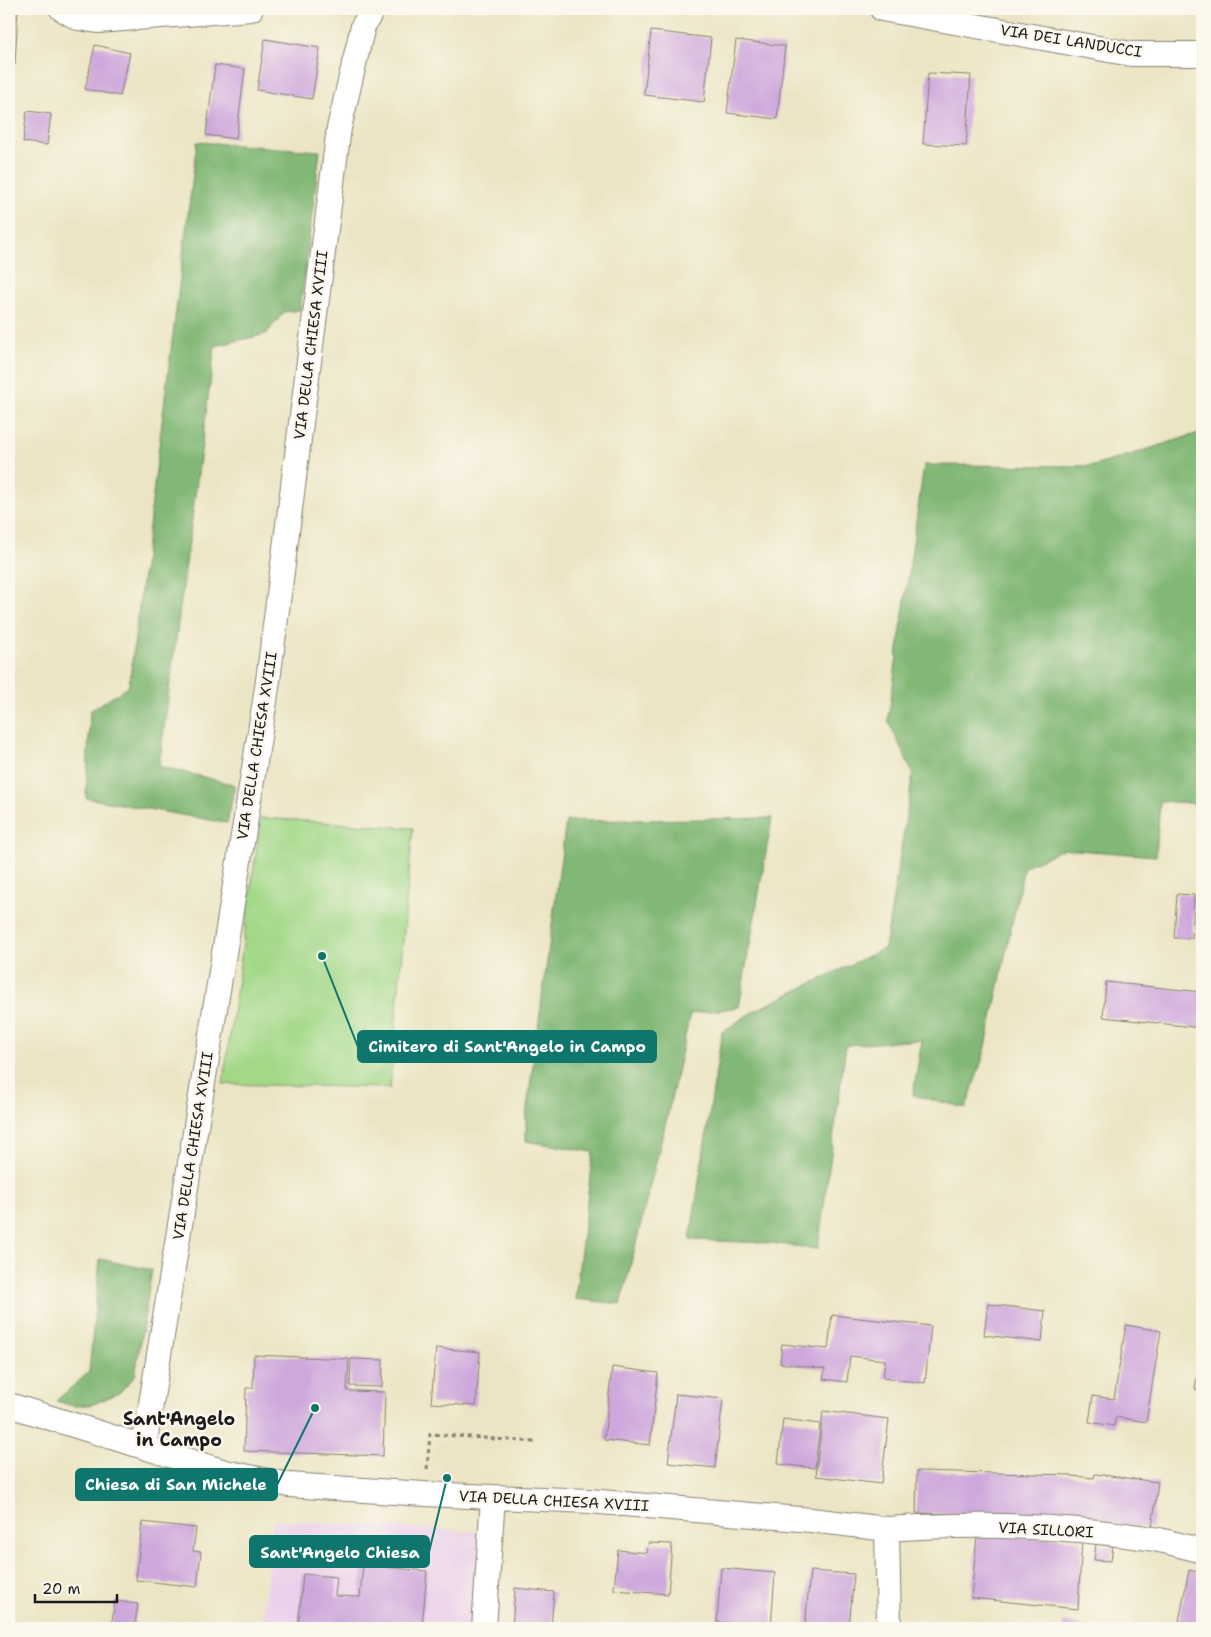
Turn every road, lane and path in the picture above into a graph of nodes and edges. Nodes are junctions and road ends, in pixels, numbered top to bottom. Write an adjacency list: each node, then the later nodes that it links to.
1 (62, 9): 2 (street)
2 (251, 9)
3 (373, 9): 8 (street, VIA DELLA CHIESA XVIII)
4 (882, 9): 5 (street, VIA DEI LANDUCCI)
5 (1202, 54)
6 (9, 1405): 8 (street)
7 (535, 1442): 9 (path)
8 (144, 1447): 9 (street, VIA DELLA CHIESA XVIII)
9 (424, 1494): 10 (street, VIA DELLA CHIESA XVIII)
10 (493, 1497): 11 (street, VIA DELLA CHIESA XVIII); 13 (street)
11 (887, 1529): 12 (street, VIA SILLORI); 14 (street)
12 (1202, 1551)
13 (484, 1628)
14 (889, 1628)

